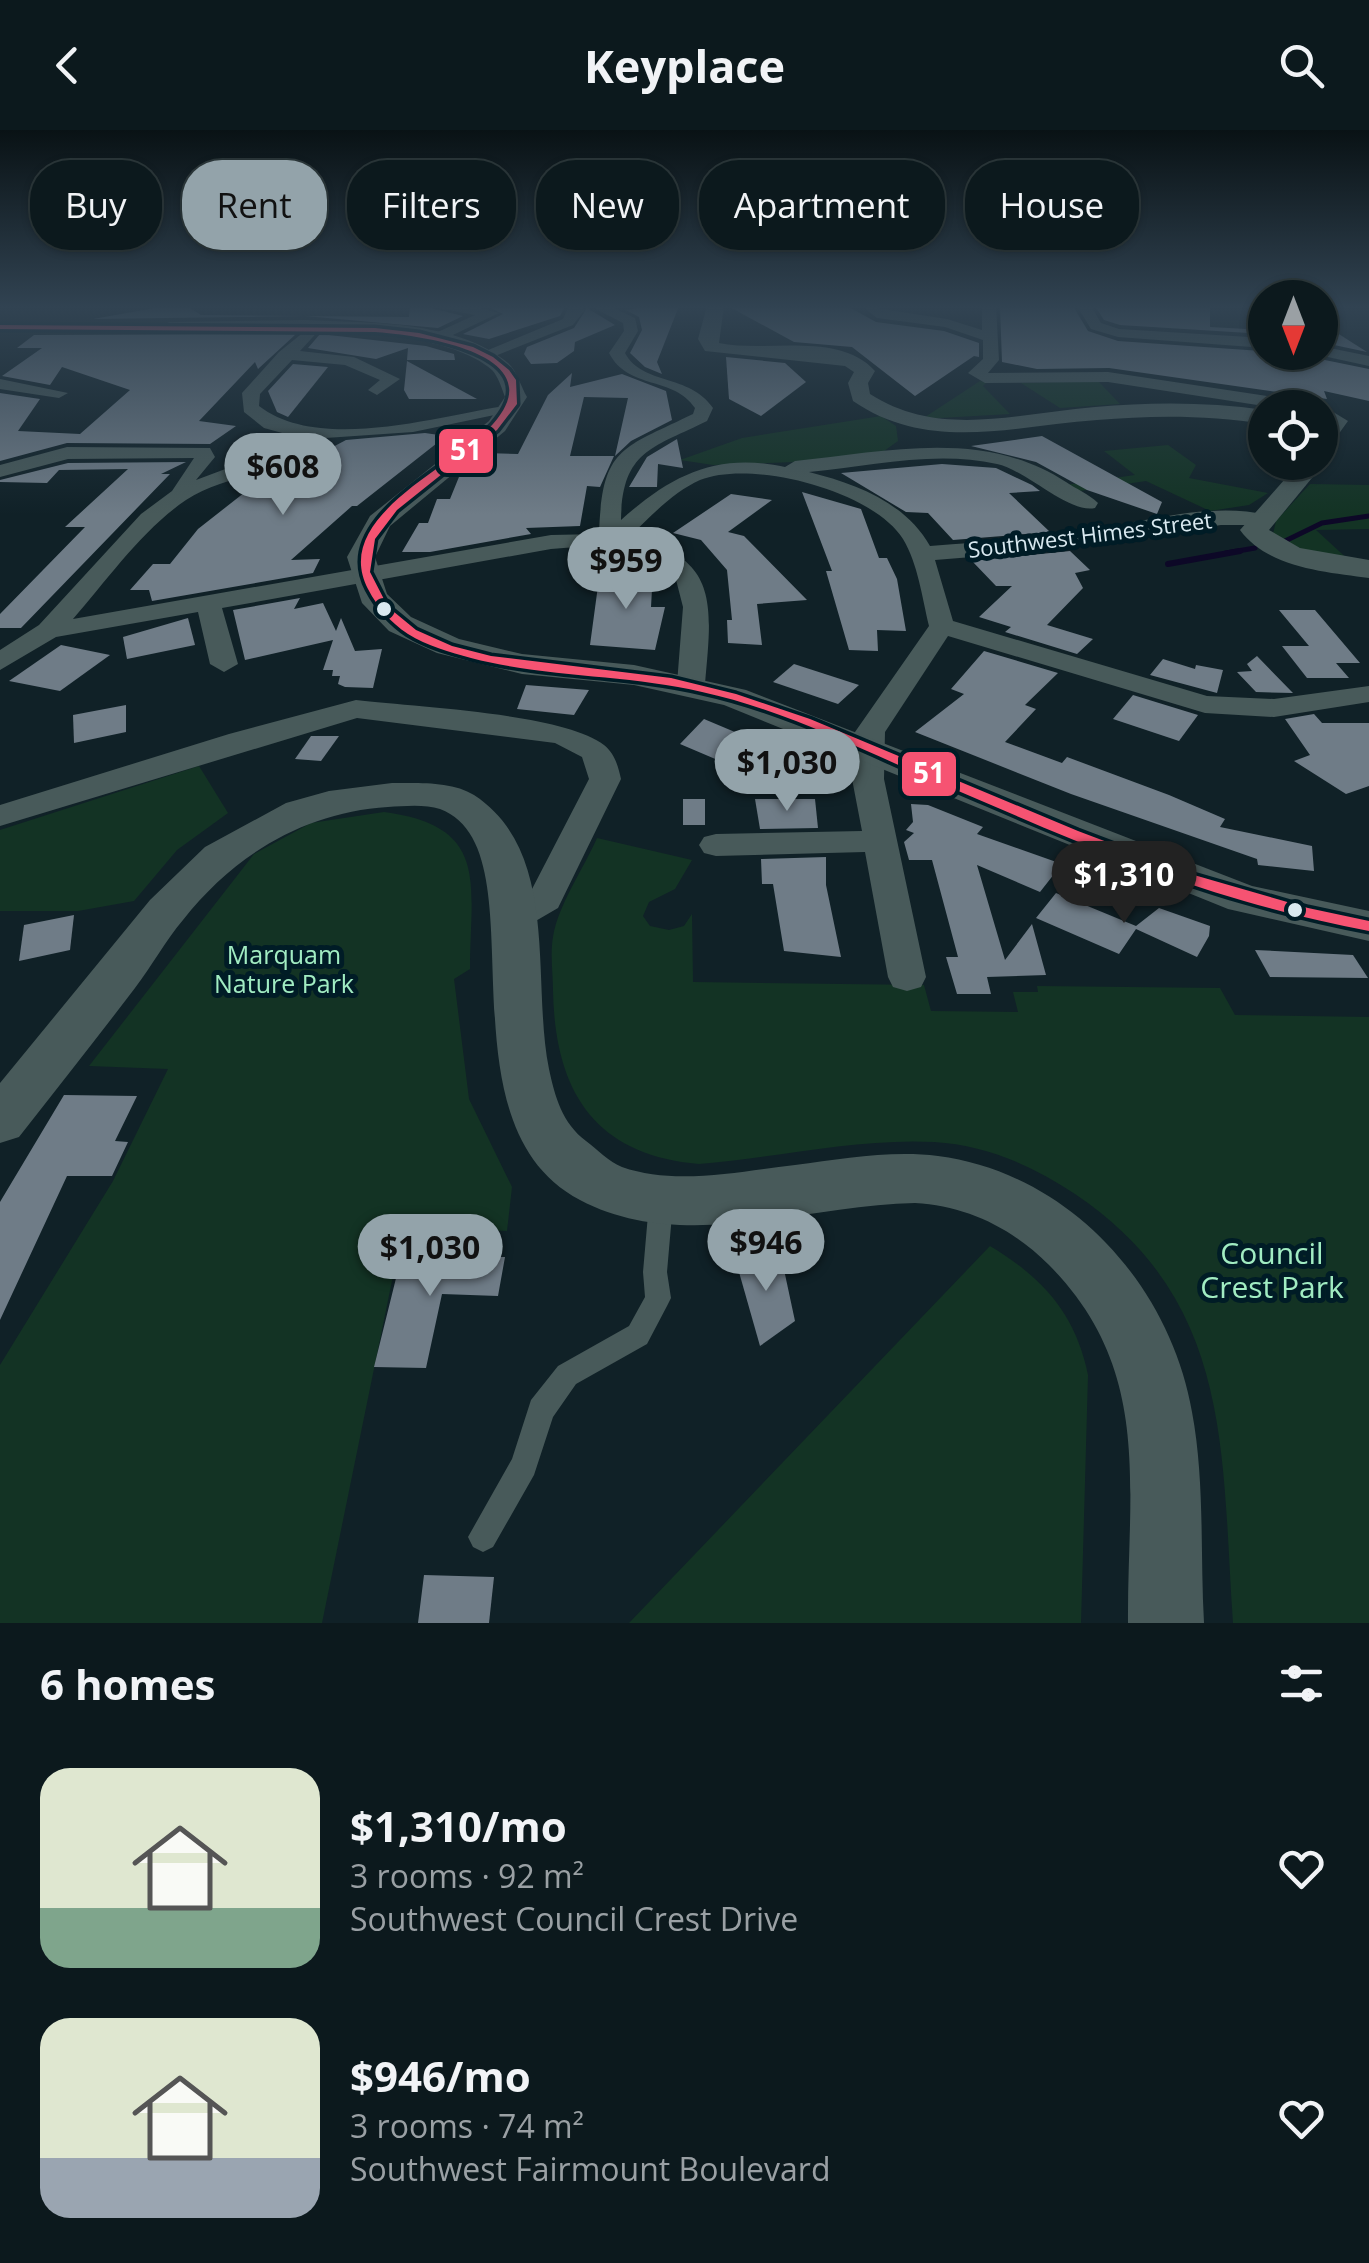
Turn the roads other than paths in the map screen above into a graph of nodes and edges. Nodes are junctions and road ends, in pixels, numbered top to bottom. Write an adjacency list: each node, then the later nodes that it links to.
1 (269, 376): 14 (street)
2 (386, 376): 8 (street)
3 (507, 376): 11 (street)
4 (647, 376): 22 (street)
5 (863, 376): 13 (street)
6 (980, 376): 10 (street)
7 (0, 384): 9 (street)
8 (377, 390)
9 (60, 392)
10 (1248, 398)
11 (510, 410): 14 (street); 25 (street)
12 (1248, 416): 13 (street)
13 (916, 425): 15 (street)
14 (308, 431): 19 (street)
15 (899, 459): 17 (street); 20 (street)
16 (0, 471): 19 (street)
17 (770, 471): 22 (street); 23 (street)
18 (1296, 480): 21 (street)
19 (182, 493): 28 (street)
20 (1087, 503)
21 (1259, 520): 23 (street, Southwest Himes Street); 24 (street)
22 (610, 541): 25 (street); 31 (street)
23 (920, 554): 27 (street)
24 (1369, 569)
25 (363, 576): 26 (street); 31 (street)
26 (209, 604): 28 (street); 30 (street)
27 (942, 626): 32 (street); 33 (street)
28 (48, 631): 29 (street)
29 (0, 662)
30 (224, 664)
31 (691, 684): 33 (street)
32 (1369, 694)
33 (867, 748): 35 (street); 38 (street)
34 (0, 816): 37 (street)
35 (880, 841): 36 (street); 39 (street)
36 (716, 846)
37 (515, 920): 40 (street); 41 (street)
38 (1367, 925)
39 (907, 977)
40 (0, 1120)
41 (661, 1202): 42 (lane); 43 (street)
42 (483, 1537)
43 (1166, 1623)

